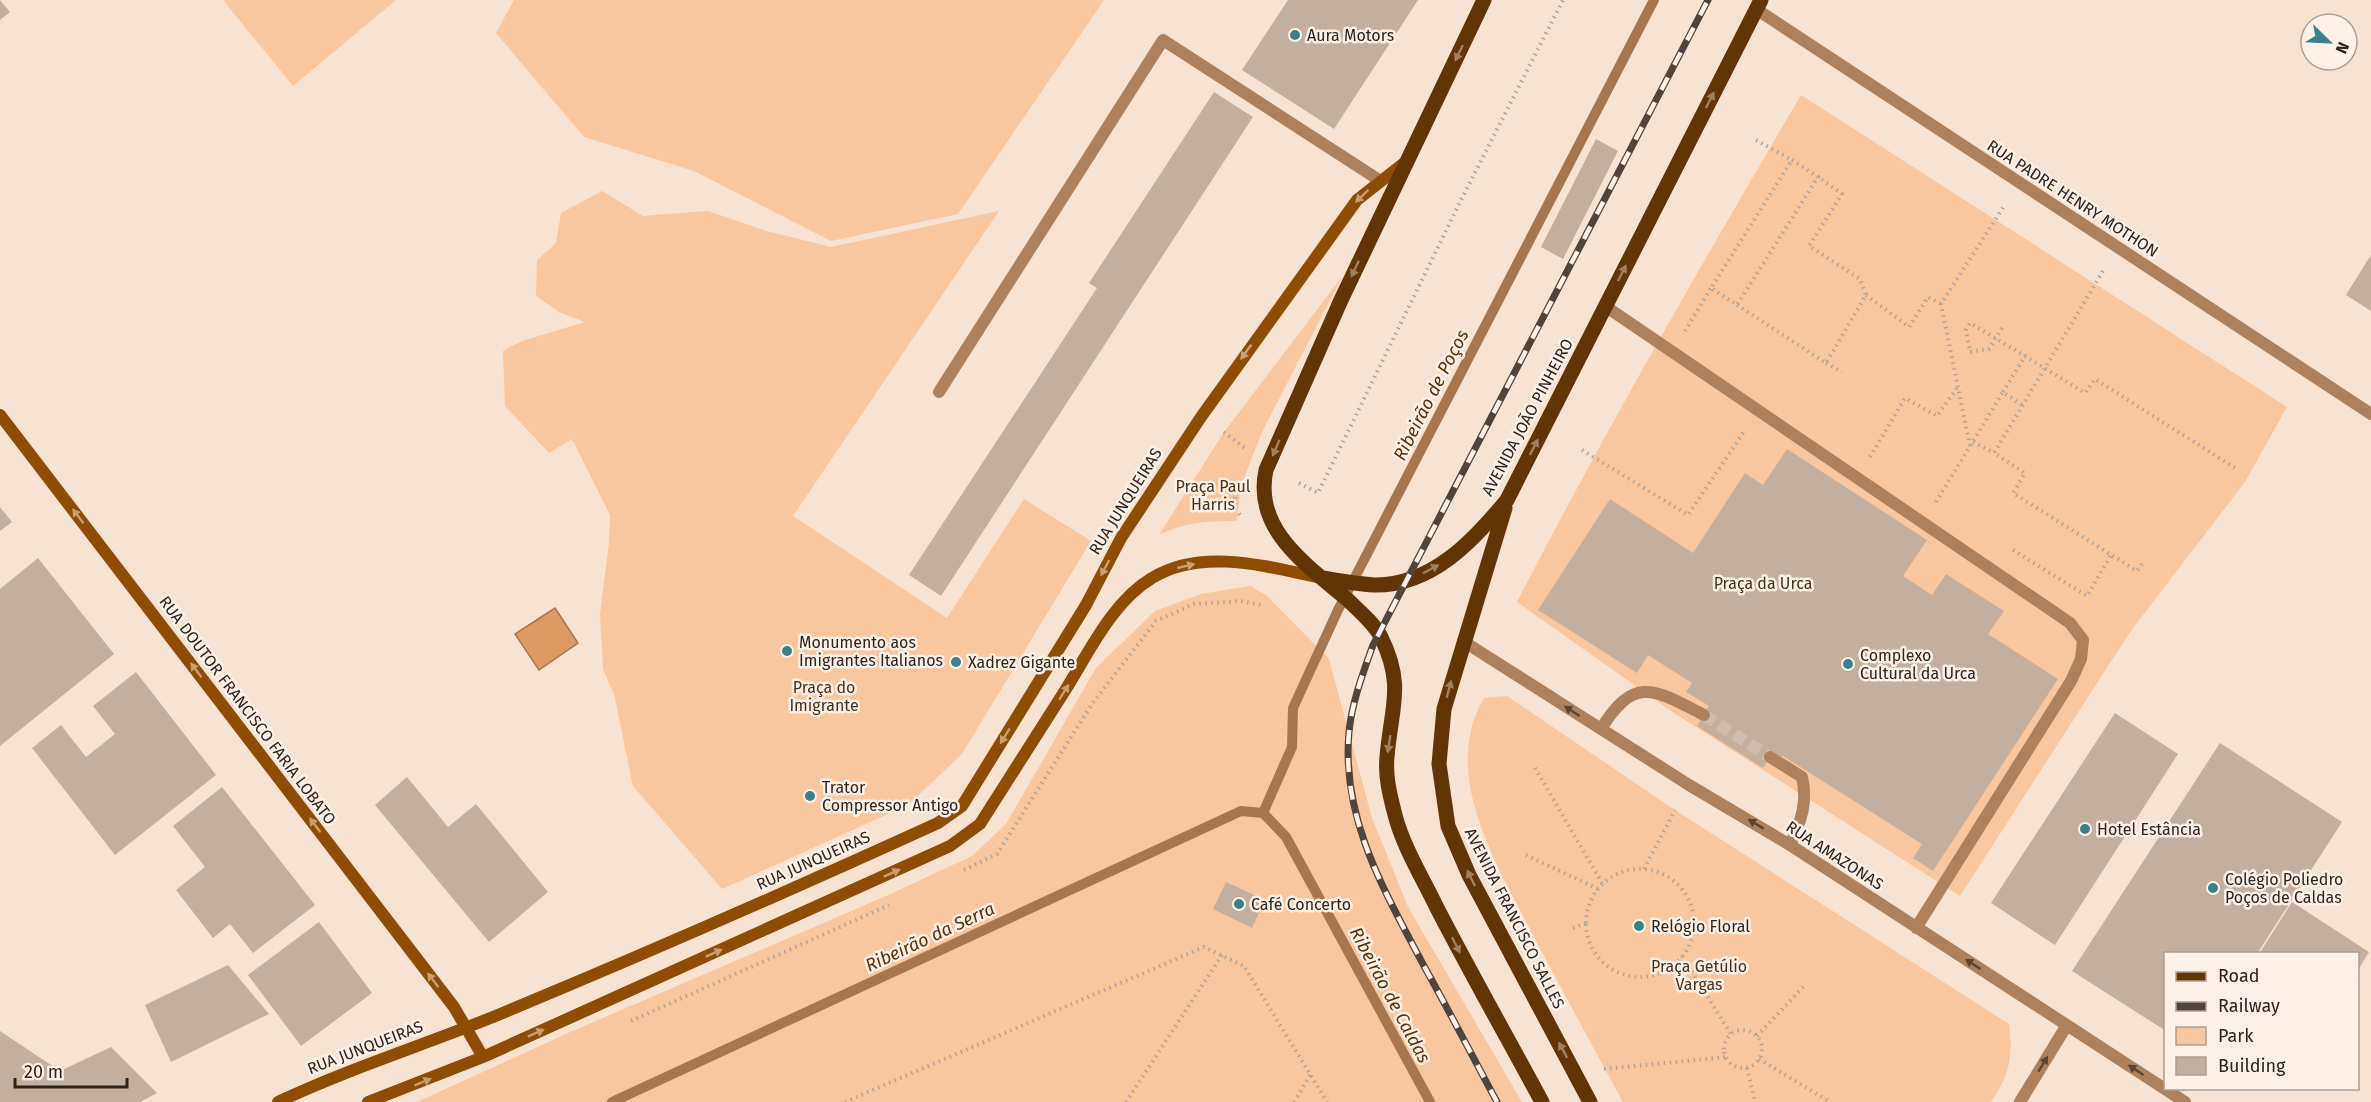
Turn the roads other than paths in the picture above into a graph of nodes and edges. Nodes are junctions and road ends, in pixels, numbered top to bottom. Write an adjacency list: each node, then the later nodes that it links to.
1 (1484, 0): 3 (main road, one-way to 3)
2 (1759, 5): 5 (main road, AVENIDA JOÃO PINHEIRO, one-way to 2); 7 (street, RUA PADRE HENRY MOTHON)
3 (1407, 160): 4 (street, RUA JUNQUEIRAS); 10 (main road, one-way to 10)
4 (1379, 180): 6 (street); 18 (street, RUA JUNQUEIRAS, one-way to 18)
5 (1605, 306): 9 (main road, AVENIDA JOÃO PINHEIRO, one-way to 5); 16 (street)
6 (939, 392)
7 (2371, 414)
8 (0, 415): 18 (street, RUA DOUTOR FRANCISCO FARIA LOBATO, one-way to 8)
9 (1507, 500): 10 (main road, AVENIDA JOÃO PINHEIRO, one-way to 9); 11 (main road, AVENIDA FRANCISCO SALLES)
10 (1323, 579): 19 (street, one-way to 10); 24 (main road, one-way to 24)
11 (1463, 641): 13 (street, RUA AMAZONAS, one-way to 11); 25 (main road, AVENIDA FRANCISCO SALLES, one-way to 11)
12 (1704, 715): 13 (street)
13 (1601, 729): 15 (street, RUA AMAZONAS, one-way to 13)
14 (1770, 757): 15 (street)
15 (1790, 845): 16 (street, RUA AMAZONAS)
16 (1916, 928): 17 (street, RUA AMAZONAS, one-way to 16)
17 (2067, 1025): 20 (street, RUA AMAZONAS, one-way to 17); 26 (street, one-way to 17)
18 (468, 1027): 19 (street, RUA DOUTOR FRANCISCO FARIA LOBATO); 22 (street, RUA JUNQUEIRAS)
19 (483, 1057): 23 (street, one-way to 19)
20 (2164, 1088)
21 (2167, 1090): 27 (street, RUA AMAZONAS, one-way to 21)
22 (278, 1102)
23 (368, 1102)
24 (1542, 1102)
25 (1590, 1102)
26 (2020, 1102)
27 (2185, 1102)

